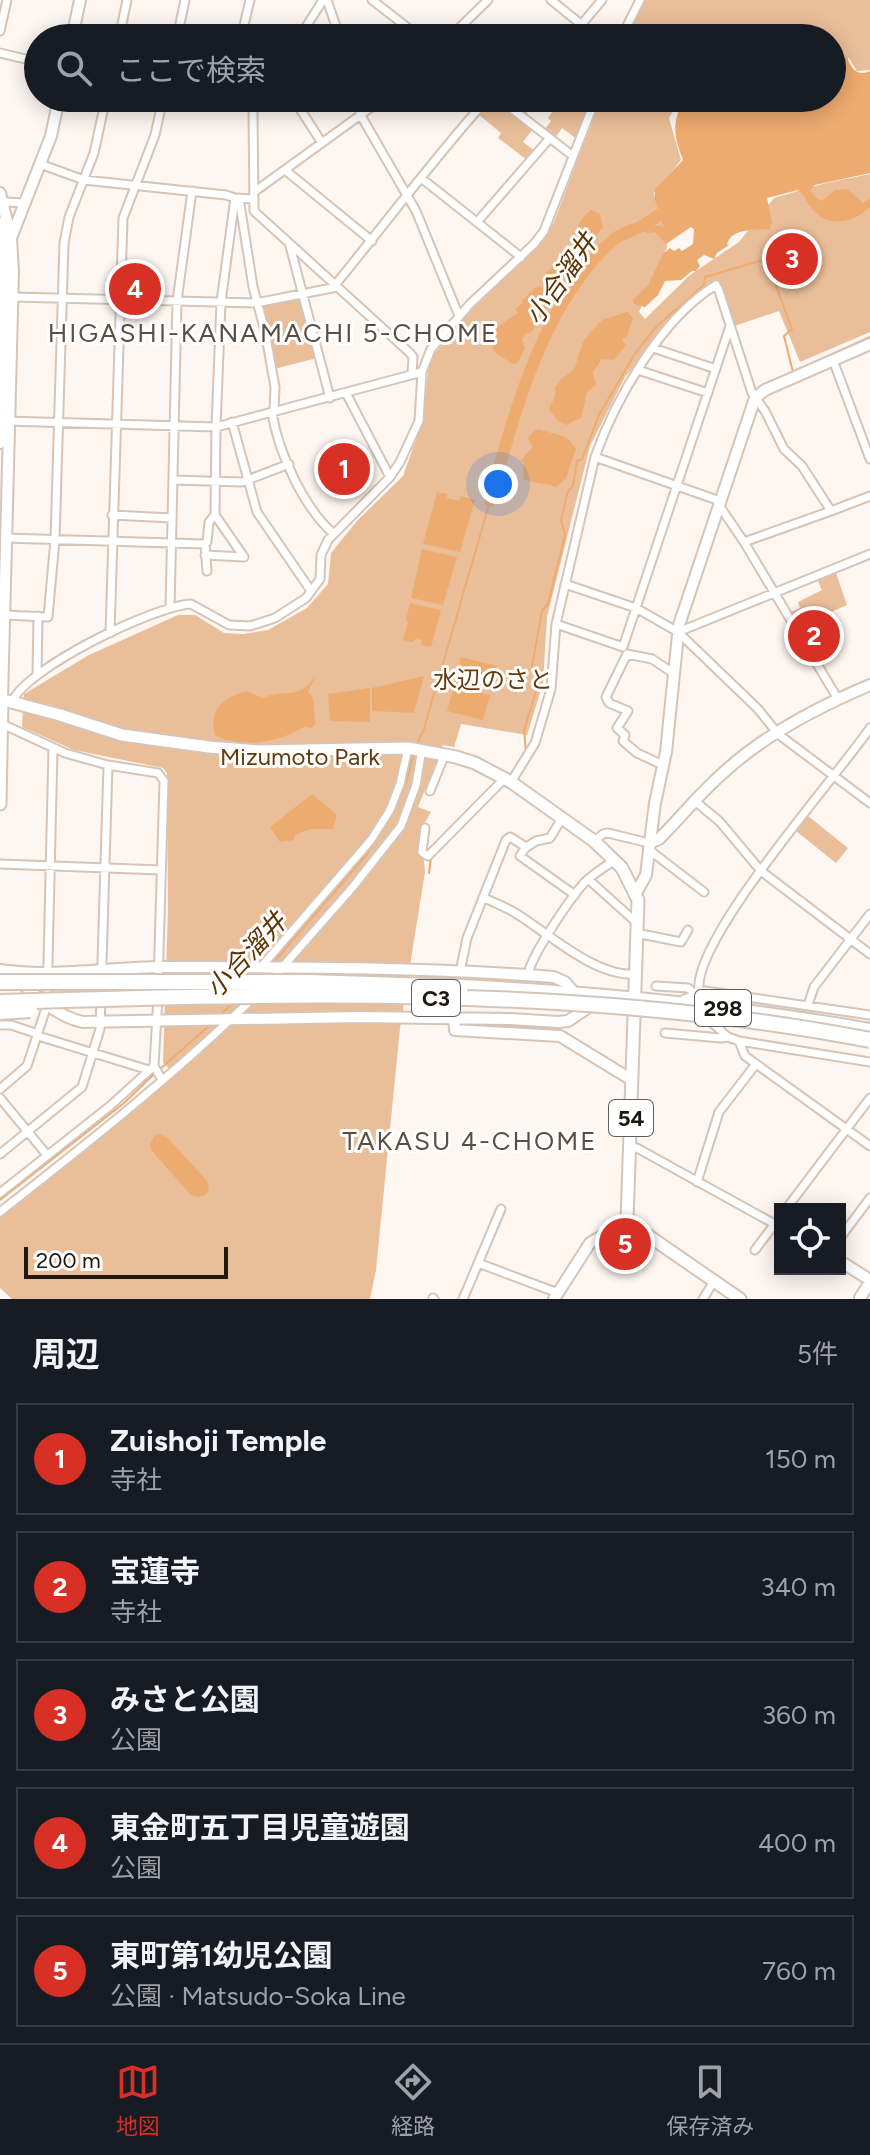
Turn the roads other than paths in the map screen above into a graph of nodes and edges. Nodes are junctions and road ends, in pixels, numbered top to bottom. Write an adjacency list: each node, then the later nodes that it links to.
1 (7, 0): 23 (street)
2 (80, 0): 12 (street)
3 (127, 0): 13 (street)
4 (185, 0): 14 (street)
5 (250, 0): 15 (street)
6 (325, 0): 16 (street); 17 (street)
7 (372, 0): 18 (street)
8 (488, 0): 19 (street)
9 (551, 0): 20 (street)
10 (602, 0): 21 (street)
11 (640, 0): 22 (street)
12 (75, 24)
13 (122, 24)
14 (180, 24)
15 (244, 24)
16 (309, 24)
17 (334, 24)
18 (403, 24)
19 (463, 24)
20 (580, 24)
21 (582, 24)
22 (628, 24)
23 (0, 31)
24 (0, 55): 25 (street)
25 (24, 59)
26 (56, 112): 38 (street)
27 (103, 112): 41 (street)
28 (160, 112): 42 (street)
29 (253, 112): 44 (street)
30 (302, 112): 36 (street)
31 (476, 112): 40 (street)
32 (516, 112): 35 (street)
33 (590, 112): 37 (street)
34 (361, 113): 36 (street); 45 (street)
35 (550, 138): 37 (street); 49 (street)
36 (322, 143): 39 (street)
37 (573, 156): 54 (street)
38 (40, 164): 41 (street); 48 (street)
39 (285, 170): 44 (street); 52 (street)
40 (421, 178): 45 (street); 49 (street)
41 (84, 180): 42 (street); 59 (street)
42 (134, 185): 43 (street); 60 (street)
43 (192, 191): 47 (street); 61 (street)
44 (254, 196): 47 (street); 53 (street)
45 (409, 196): 52 (street); 64 (street)
46 (2, 198): 48 (street); 51 (street)
47 (237, 198): 62 (street); 63 (street)
48 (26, 203): 51 (street)
49 (478, 221): 54 (street)
50 (0, 223): 51 (street)
51 (7, 239): 55 (street); 58 (street)
52 (372, 241): 56 (street)
53 (290, 246): 56 (street); 57 (street)
54 (521, 257): 64 (street)
55 (2, 283): 78 (street)
56 (336, 286): 57 (street); 72 (street)
57 (303, 294): 63 (street); 75 (street)
58 (13, 297): 59 (street); 78 (street)
59 (62, 298): 60 (street); 79 (street)
60 (118, 299): 61 (street); 81 (street)
61 (177, 301): 62 (street); 82 (street)
62 (221, 302): 63 (street); 83 (street)
63 (256, 303): 77 (street)
64 (459, 316): 71 (street)
65 (731, 326): 67 (street); 69 (street); 76 (street)
66 (870, 344): 68 (street)
67 (653, 348): 69 (street); 70 (street)
68 (833, 360): 76 (street); 86 (street)
69 (716, 369): 74 (street)
70 (638, 370): 74 (street); 85 (street)
71 (422, 372): 72 (street); 88 (street)
72 (412, 374): 73 (street)
73 (346, 393): 75 (street); 88 (street)
74 (708, 393): 92 (street)
75 (330, 398): 77 (street)
76 (755, 398): 94 (street); 95 (street)
77 (273, 412): 80 (street); 87 (street)
78 (3, 421): 79 (street); 84 (street); 100 (street)
79 (58, 422): 81 (street); 101 (street)
80 (232, 422): 83 (street); 91 (street)
81 (115, 424): 82 (street); 96 (street)
82 (173, 426): 83 (street); 89 (street)
83 (216, 427): 90 (street)
84 (0, 443)
85 (595, 457): 92 (street); 109 (street)
86 (870, 459)
87 (289, 464): 91 (street); 99 (street)
88 (390, 477): 99 (street)
89 (173, 480): 90 (street); 98 (street)
90 (216, 481): 91 (street); 97 (street)
91 (249, 481): 110 (street)
92 (677, 485): 94 (street); 113 (street)
93 (870, 496): 95 (street)
94 (720, 503): 103 (street); 117 (street)
95 (831, 511): 103 (street)
96 (112, 515): 98 (street); 102 (street)
97 (215, 515): 105 (street); 107 (street)
98 (172, 518): 104 (street)
99 (334, 534): 110 (street)
100 (5, 538): 101 (street); 114 (street)
101 (55, 540): 102 (street); 115 (street)
102 (112, 541): 104 (street); 118 (street)
103 (744, 542): 111 (street)
104 (171, 543): 105 (street); 112 (street)
105 (205, 544): 107 (street)
106 (870, 554): 111 (street)
107 (205, 555): 108 (street)
108 (207, 571)
109 (565, 584): 113 (street); 116 (street)
110 (311, 591): 112 (street)
111 (774, 594): 117 (street); 122 (street)
112 (170, 608): 118 (street)
113 (636, 608): 116 (street); 117 (street)
114 (4, 615): 115 (street); 123 (street)
115 (38, 616): 120 (street)
116 (556, 624): 133 (street)
117 (678, 632): 119 (street); 126 (street)
118 (110, 633): 120 (street)
119 (673, 673): 131 (street); 131 (street)
120 (37, 675): 123 (street)
121 (870, 685): 122 (street)
122 (838, 699): 126 (street)
123 (5, 700): 124 (main road); 128 (main road)
124 (2, 724): 127 (street); 137 (main road)
125 (870, 728): 132 (street)
126 (778, 734): 132 (street); 135 (street)
127 (53, 748): 130 (street); 145 (street)
128 (415, 749): 129 (main road); 161 (street); 161 (street)
129 (445, 754): 133 (main road); 134 (street)
130 (108, 765): 146 (street); 147 (street)
131 (663, 765): 141 (street)
132 (834, 776): 136 (street); 148 (street)
133 (508, 780): 138 (main road); 139 (street)
134 (430, 791)
135 (695, 801): 141 (street); 148 (street)
136 (870, 803)
137 (0, 804)
138 (562, 818): 140 (main road); 142 (street)
139 (425, 828)
140 (594, 841): 141 (street); 143 (main road)
141 (648, 846): 150 (street); 151 (street)
142 (525, 848): 152 (street); 153 (street)
143 (615, 860): 149 (street); 151 (main road)
144 (0, 864): 145 (street)
145 (49, 866): 146 (street); 163 (street)
146 (105, 868): 147 (street); 162 (street)
147 (161, 870): 160 (street)
148 (761, 871): 158 (street); 169 (street)
149 (588, 879): 152 (street); 155 (street)
150 (704, 892)
151 (636, 893): 155 (main road, 54)
152 (575, 895): 157 (street)
153 (483, 897): 157 (street); 168 (street)
154 (870, 914): 158 (street)
155 (637, 928): 156 (street); 165 (main road, 54)
156 (688, 930)
157 (548, 935): 165 (street); 166 (street)
158 (851, 939): 159 (street); 176 (street)
159 (870, 954)
160 (159, 967): 161 (street); 162 (street); 183 (street)
161 (271, 968): 168 (street); 181 (street)
162 (102, 969): 163 (street); 185 (street)
163 (47, 971): 164 (street); 175 (street)
164 (3, 974): 168 (highway, 298, bridge); 175 (street)
165 (635, 974): 172 (main road, 54)
166 (528, 975): 168 (street); 171 (street)
167 (656, 986): 169 (street)
168 (460, 987): 171 (highway, 298); 177 (highway, 298); 178 (highway, 298, bridge)
169 (697, 992): 173 (street); 176 (street)
170 (0, 993): 190 (highway, C3, bridge)
171 (575, 994): 172 (highway, 298)
172 (634, 998): 173 (highway, 298); 179 (main road, 54)
173 (666, 1001): 190 (highway, 298)
174 (0, 1002): 190 (highway, C3, bridge)
175 (47, 1005): 185 (street); 188 (street)
176 (808, 1005): 180 (street)
177 (586, 1009): 179 (highway, 298); 182 (street)
178 (0, 1012)
179 (634, 1014): 184 (highway, 298); 197 (main road, 54)
180 (870, 1015)
181 (223, 1018): 182 (street); 183 (street); 196 (street)
182 (454, 1018): 197 (street)
183 (157, 1020): 185 (street); 195 (street)
184 (710, 1021): 189 (street); 190 (highway, 298)
185 (101, 1022): 192 (street)
186 (0, 1025): 188 (street)
187 (665, 1033): 189 (street)
188 (38, 1035): 192 (street); 198 (street)
189 (728, 1037): 191 (street)
190 (870, 1037)
191 (739, 1041): 193 (street); 194 (street)
192 (92, 1054): 195 (street); 202 (street)
193 (870, 1062)
194 (756, 1064): 201 (street); 207 (street)
195 (152, 1068): 196 (street); 206 (street)
196 (162, 1080): 212 (street)
197 (632, 1080): 204 (main road, 54)
198 (0, 1089)
199 (0, 1098): 202 (street)
200 (870, 1098): 201 (street)
201 (847, 1129): 203 (street); 210 (street)
202 (28, 1131): 205 (street); 206 (street)
203 (870, 1146)
204 (630, 1148): 207 (street); 213 (main road, 54)
205 (0, 1154)
206 (47, 1155): 208 (street)
207 (697, 1182): 214 (street)
208 (0, 1193)
209 (870, 1198): 216 (street)
210 (791, 1203)
211 (501, 1209): 218 (street)
212 (0, 1212)
213 (627, 1221): 220 (main road); 222 (street)
214 (774, 1221)
215 (774, 1228): 217 (street)
216 (846, 1230)
217 (755, 1250)
218 (478, 1263): 222 (street); 223 (street)
219 (846, 1265): 221 (street)
220 (714, 1281): 224 (street); 225 (main road)
221 (870, 1281): 226 (street)
222 (556, 1296)
223 (463, 1299)
224 (703, 1299)
225 (740, 1299)
226 (860, 1299)

